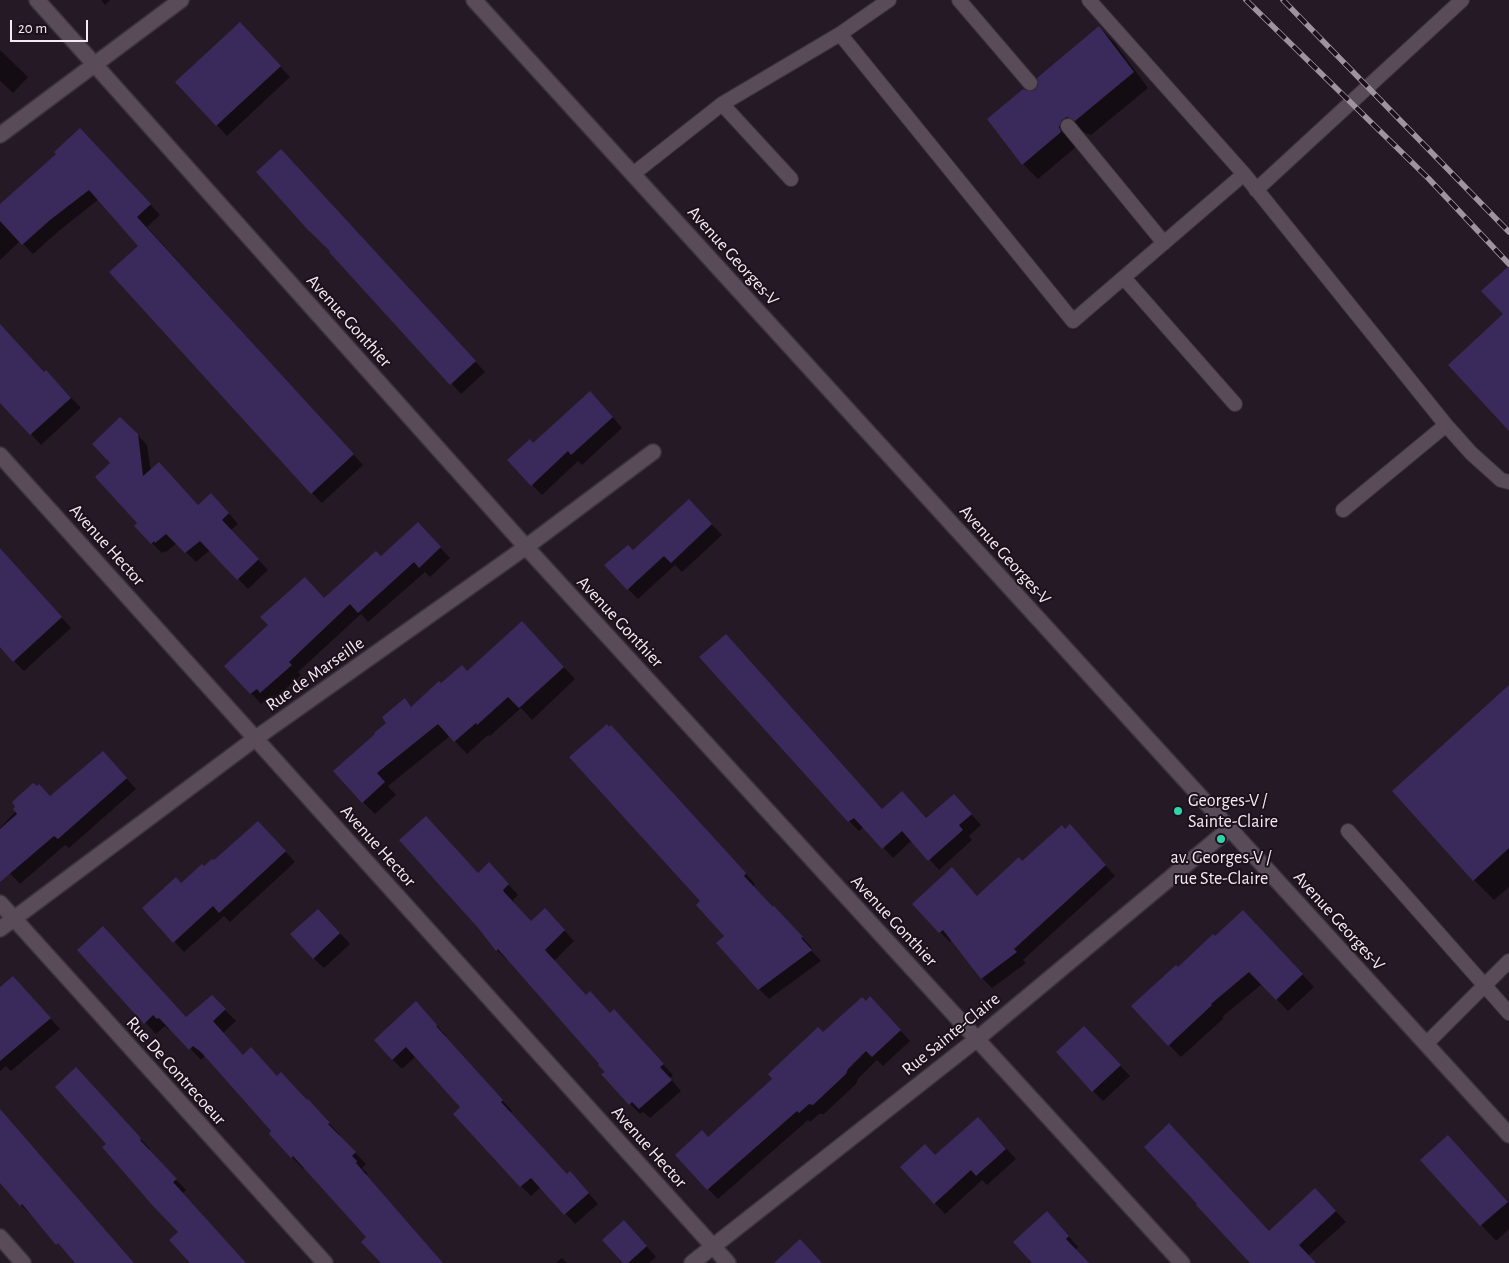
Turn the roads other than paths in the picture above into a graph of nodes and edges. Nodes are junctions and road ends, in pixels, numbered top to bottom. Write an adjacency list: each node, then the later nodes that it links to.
1 (37, 0): 9 (street, Avenue Gonthier)
2 (181, 0): 9 (street)
3 (474, 0): 14 (street, Avenue Georges-V)
4 (889, 0): 8 (lane)
5 (960, 0): 10 (lane)
6 (1088, 0): 15 (lane)
7 (1462, 0): 17 (lane)
8 (840, 34): 11 (lane); 19 (lane)
9 (95, 65): 13 (street); 26 (street, Avenue Gonthier)
10 (1030, 83)
11 (722, 104): 14 (lane); 16 (lane)
12 (1068, 126): 18 (lane)
13 (0, 135)
14 (633, 174): 28 (street, Avenue Georges-V)
15 (1244, 174): 17 (lane); 18 (lane)
16 (791, 179)
17 (1256, 190): 21 (lane)
18 (1164, 243): 19 (lane)
19 (1124, 278): 20 (lane)
20 (1236, 404)
21 (1446, 425): 24 (lane); 25 (lane)
22 (653, 452): 26 (street, Rue de Marseille)
23 (0, 455): 27 (street, Avenue Hector)
24 (1509, 482)
25 (1343, 510)
26 (526, 547): 27 (street, Rue de Marseille); 36 (street, Avenue Gonthier)
27 (256, 738): 31 (street, Rue de Marseille); 40 (street, Avenue Hector)
28 (1229, 829): 36 (street, Rue Sainte-Claire); 37 (street, Avenue Georges-V)
29 (1348, 831): 34 (lane)
30 (0, 903): 31 (street, Rue De Contrecoeur)
31 (14, 919): 32 (street, Rue de Marseille); 42 (street, Rue De Contrecoeur)
32 (0, 929)
33 (1509, 961): 34 (lane)
34 (1484, 986): 35 (lane); 37 (lane)
35 (1509, 1013)
36 (977, 1039): 40 (street, Rue Sainte-Claire); 45 (street, Avenue Gonthier)
37 (1426, 1044): 38 (street, Avenue Georges-V)
38 (1509, 1135)
39 (0, 1237): 41 (street)
40 (713, 1246): 43 (street, Rue Sainte-Claire); 44 (street, Avenue Hector)
41 (23, 1263)
42 (325, 1263)
43 (692, 1263)
44 (728, 1263)
45 (1182, 1263)

